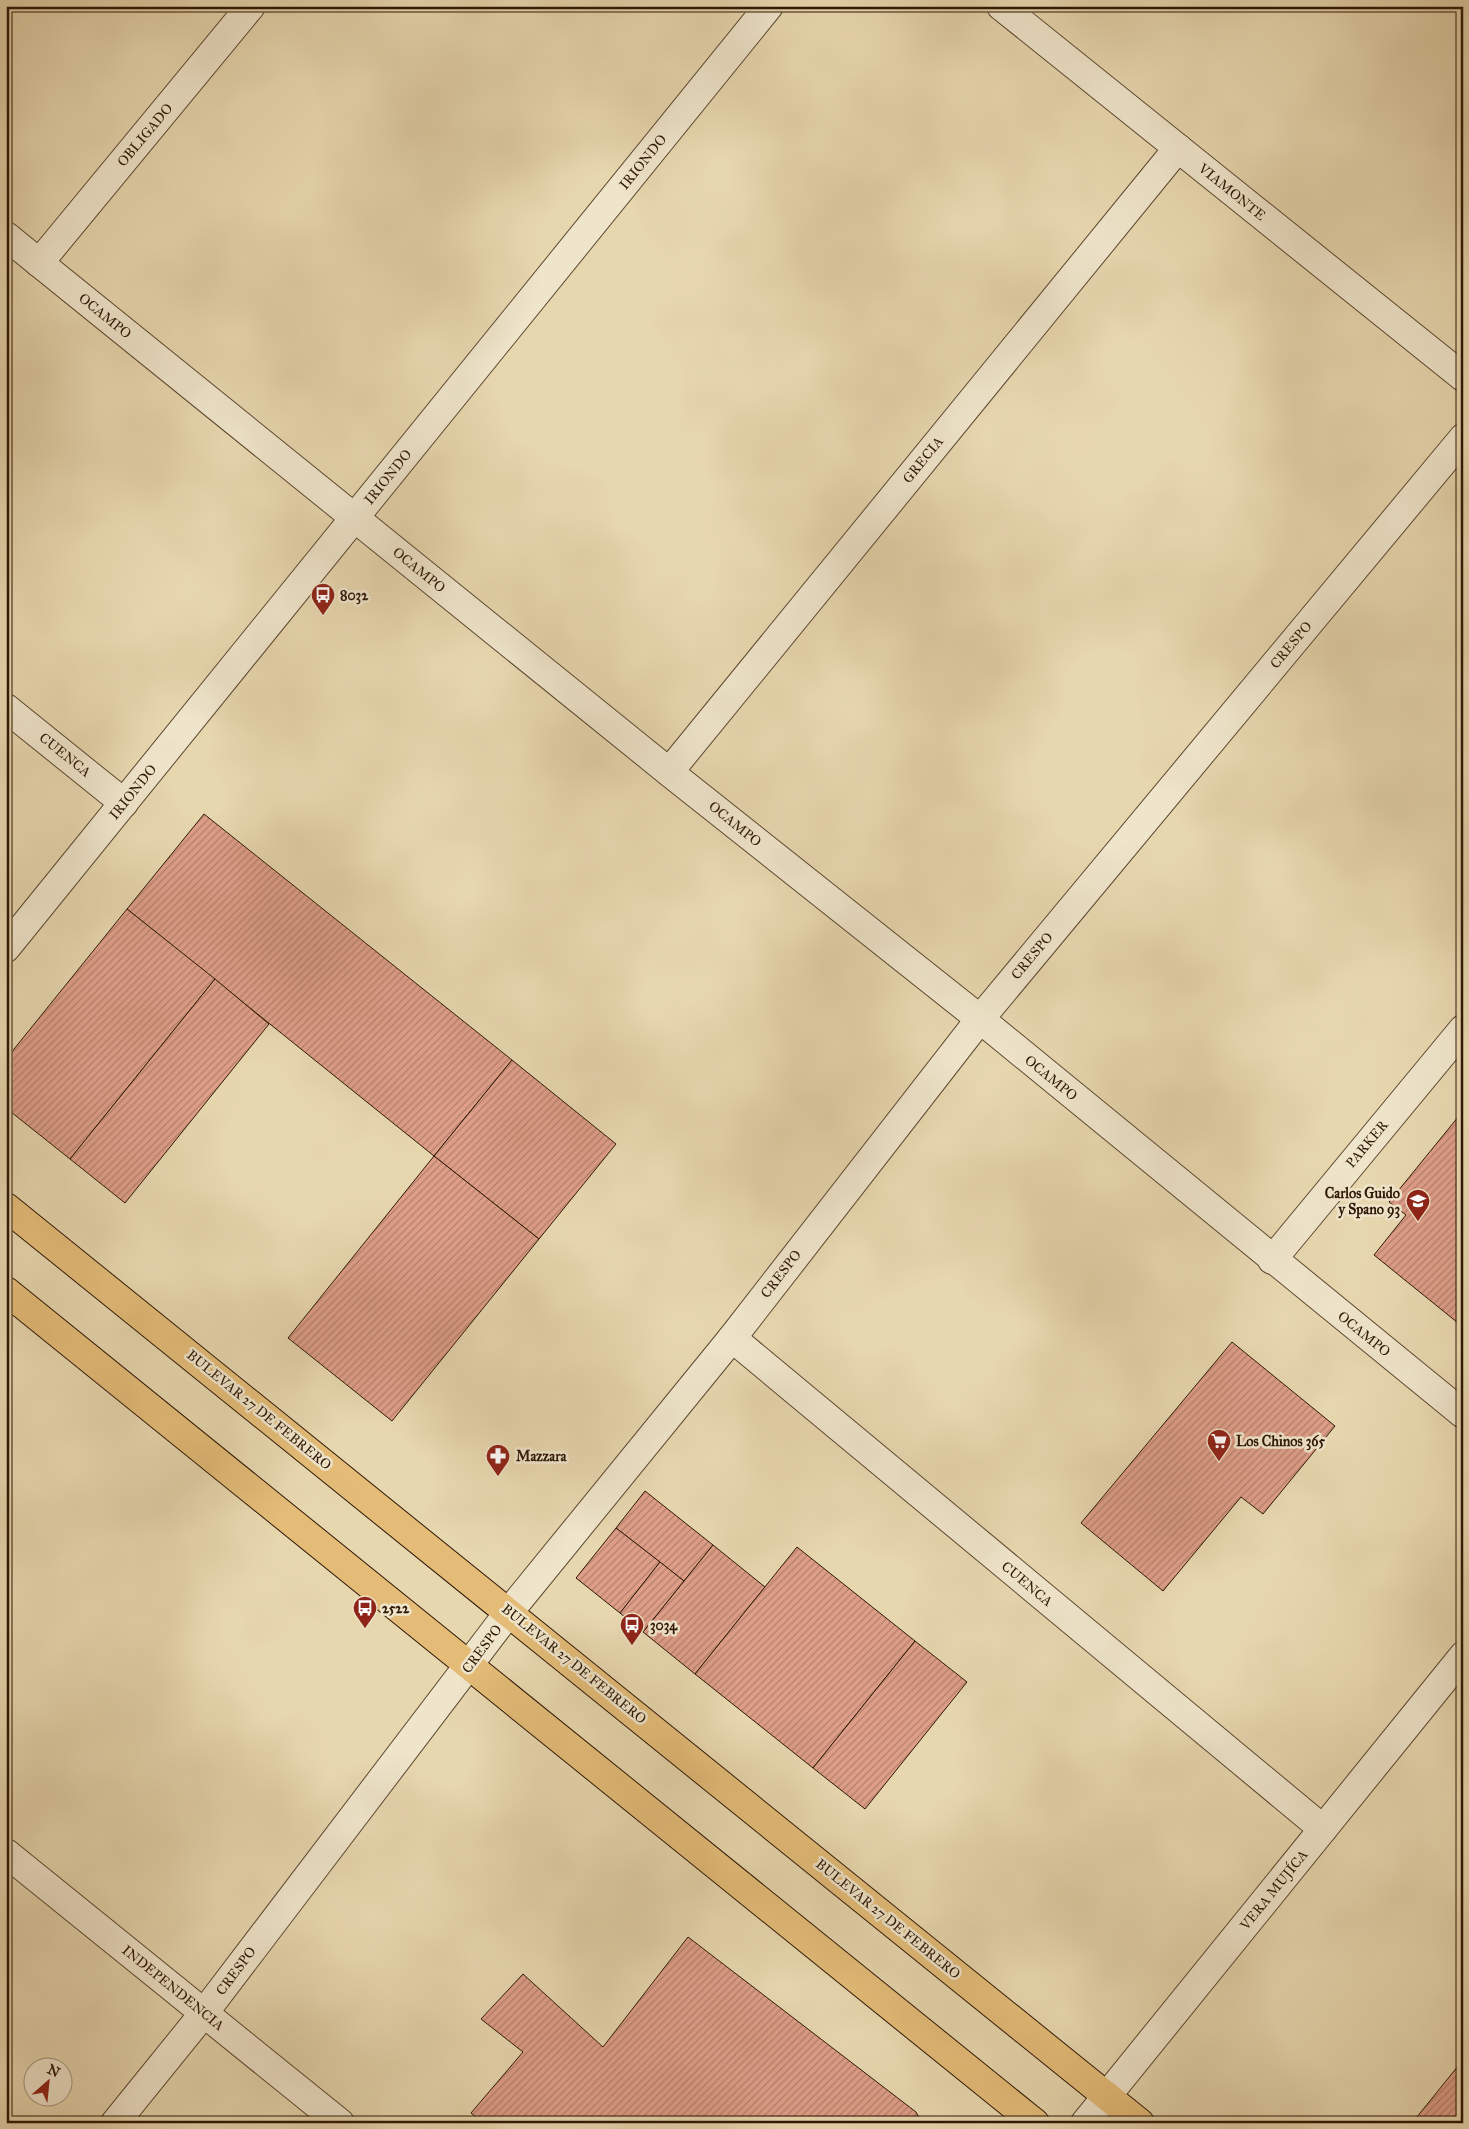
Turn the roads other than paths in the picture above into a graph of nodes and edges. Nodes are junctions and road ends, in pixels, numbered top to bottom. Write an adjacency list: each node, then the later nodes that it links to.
1 (251, 6): 6 (street, OBLIGADO)
2 (769, 6): 9 (street, IRIONDO)
3 (1001, 6): 4 (street, VIAMONTE)
4 (1178, 148): 7 (street, VIAMONTE); 11 (street, GRECIA)
5 (6, 236): 6 (street, OCAMPO)
6 (39, 263): 9 (street, OCAMPO)
7 (1463, 377)
8 (1463, 438): 14 (street, CRESPO)
9 (355, 518): 11 (street, OCAMPO); 12 (street, IRIONDO)
10 (6, 708): 12 (street, CUENCA)
11 (669, 772): 14 (street, OCAMPO)
12 (124, 803): 13 (street, IRIONDO)
13 (6, 948)
14 (980, 1019): 17 (street, OCAMPO); 19 (street, CRESPO)
15 (1463, 1029): 17 (street, PARKER)
16 (6, 1207): 21 (main road, BULEVAR 27 DE FEBRERO)
17 (1272, 1260): 20 (street, OCAMPO)
18 (6, 1291): 23 (main road)
19 (732, 1338): 21 (street, CRESPO); 24 (street, CUENCA)
20 (1463, 1414)
21 (509, 1612): 23 (street, CRESPO); 27 (main road, BULEVAR 27 DE FEBRERO)
22 (1463, 1656): 24 (street, VERA MUJÍCA)
23 (470, 1665): 26 (street, CRESPO); 30 (main road)
24 (1323, 1829): 27 (street, VERA MUJÍCA)
25 (6, 1853): 26 (street, INDEPENDENCIA)
26 (204, 2013): 28 (street, CRESPO); 29 (street, INDEPENDENCIA)
27 (1106, 2096): 31 (street, VERA MUJÍCA); 32 (main road, BULEVAR 27 DE FEBRERO)
28 (115, 2123)
29 (340, 2123)
30 (1035, 2123)
31 (1085, 2123)
32 (1140, 2123)

